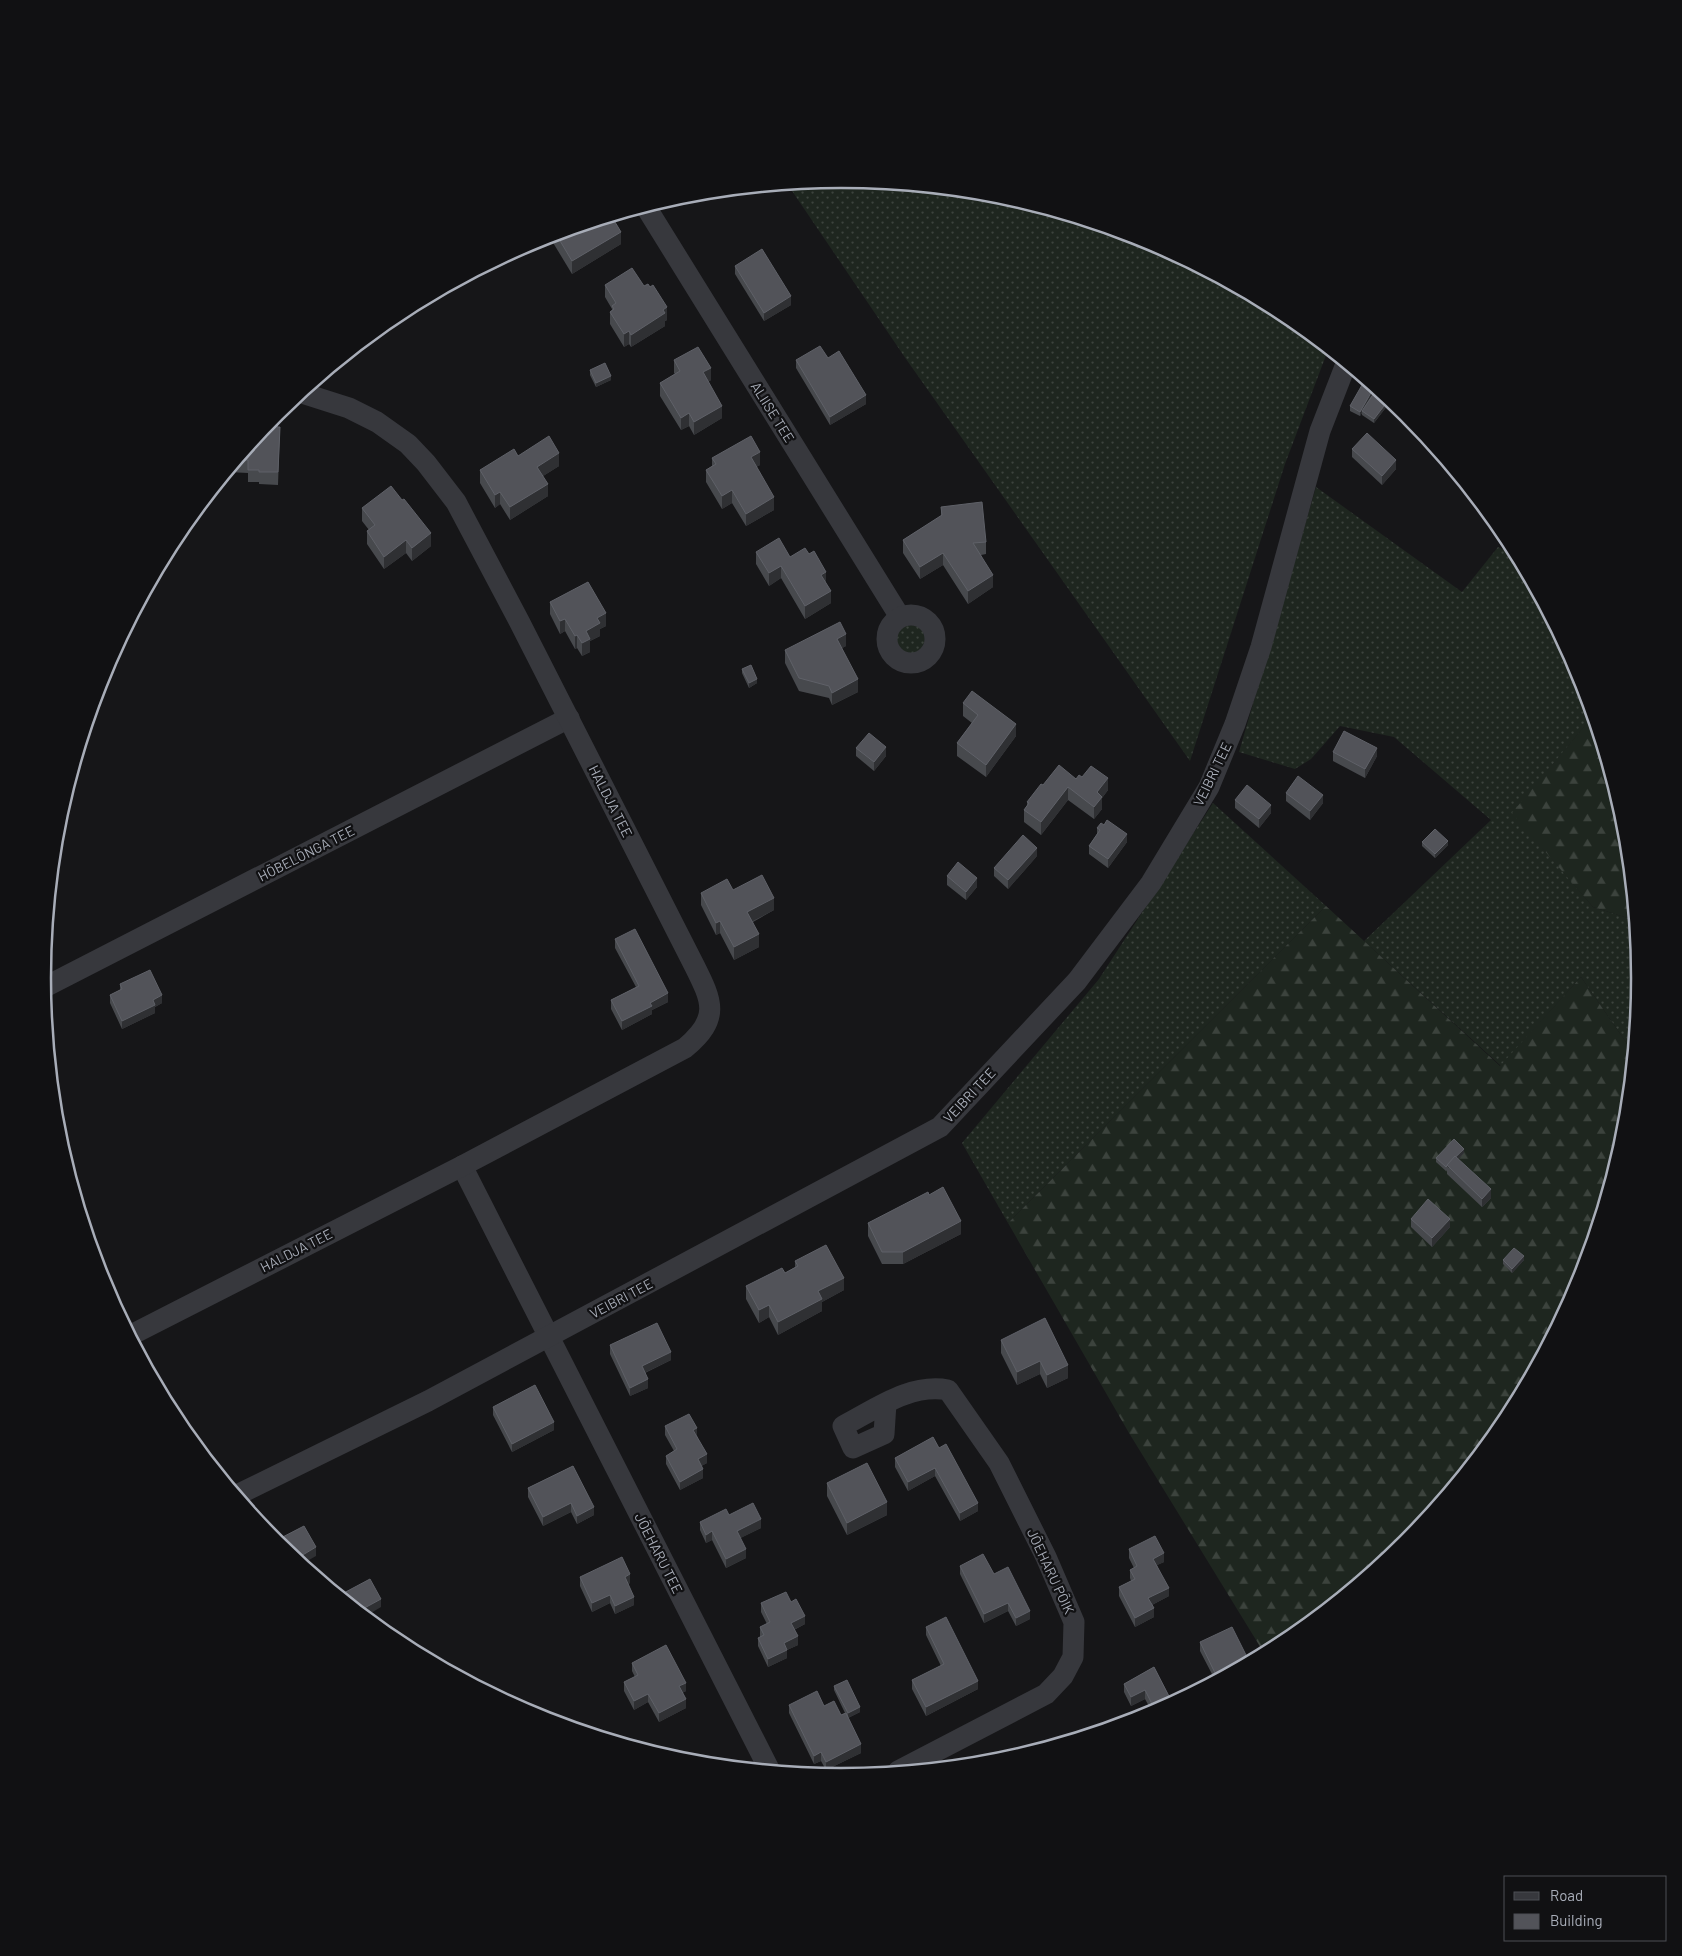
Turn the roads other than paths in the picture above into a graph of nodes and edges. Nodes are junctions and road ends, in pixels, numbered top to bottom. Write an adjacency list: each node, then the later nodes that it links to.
1 (649, 212): 4 (street, ALIISE TEE)
2 (1344, 369): 9 (street, VEIBRI TEE)
3 (309, 395): 5 (street, HALDJA TEE)
4 (900, 618)
5 (568, 718): 6 (street, HÕBELÕNGA TEE); 7 (street, HALDJA TEE)
6 (51, 984)
7 (462, 1166): 8 (street, HALDJA TEE); 9 (street)
8 (136, 1333)
9 (548, 1337): 11 (street, VEIBRI TEE); 12 (street, JÕEHARU TEE)
10 (886, 1403): 13 (street, JÕEHARU PÕIK)
11 (241, 1492)
12 (765, 1764)
13 (911, 1764)

